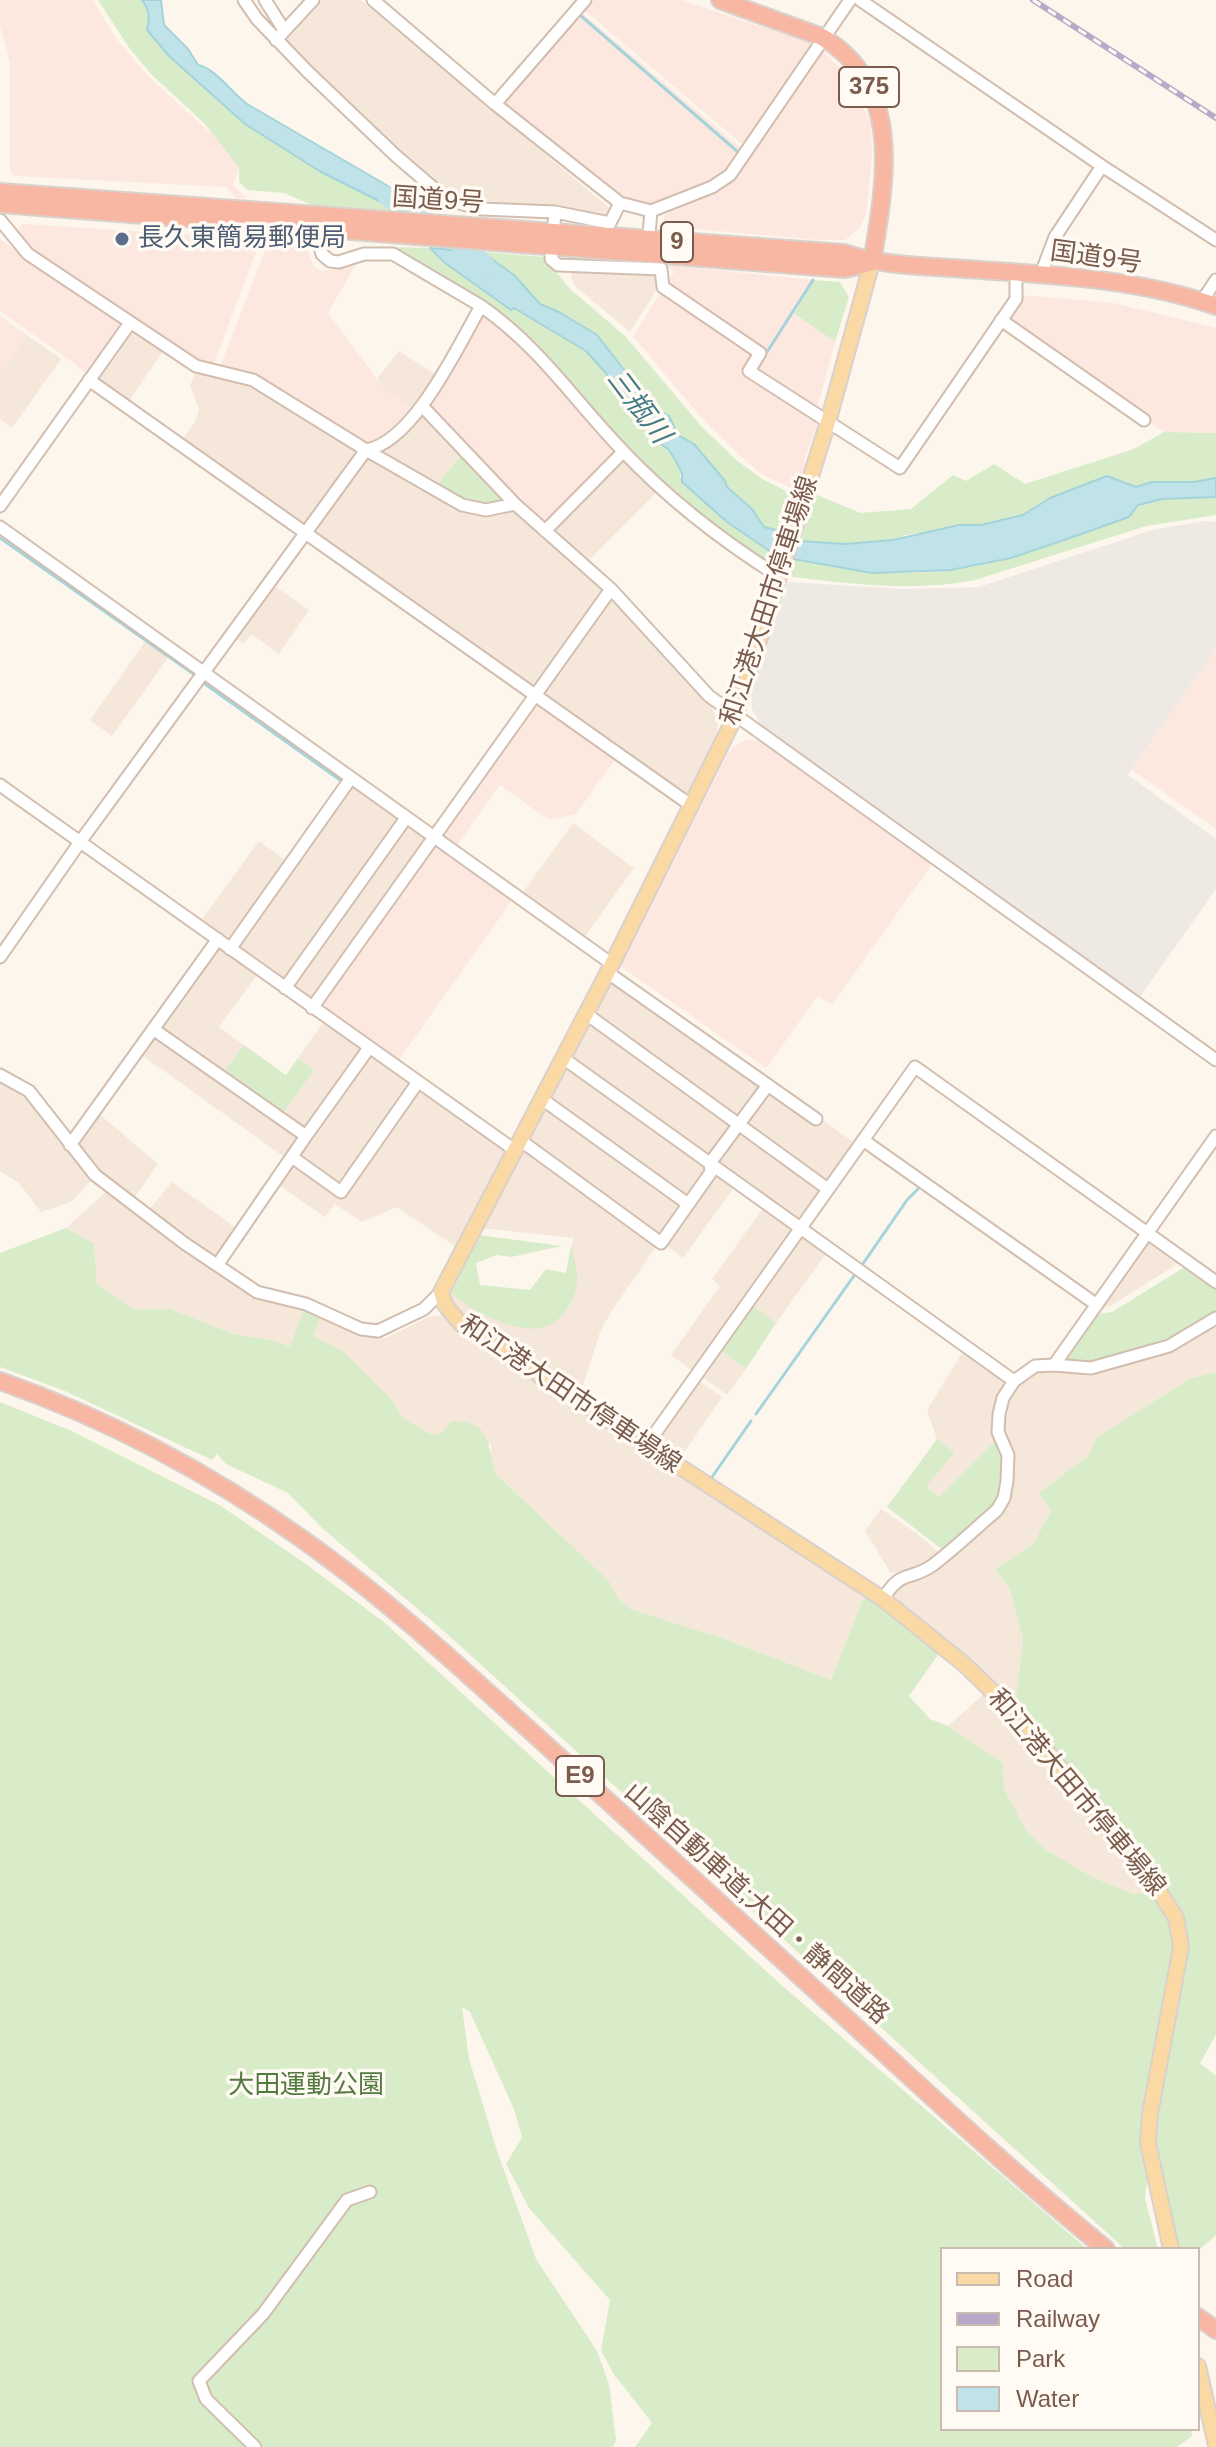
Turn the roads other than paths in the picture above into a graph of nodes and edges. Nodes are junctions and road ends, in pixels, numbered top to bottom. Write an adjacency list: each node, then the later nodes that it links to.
1 (244, 0): 9 (street)
2 (265, 0): 9 (street)
3 (313, 0): 9 (street)
4 (373, 0): 11 (street)
5 (585, 0): 11 (street)
6 (720, 0): 10 (highway, 375)
7 (850, 0): 10 (street)
8 (860, 0): 12 (street)
9 (280, 35): 17 (street)
10 (822, 37): 16 (street); 24 (highway, 375)
11 (495, 104): 14 (street)
12 (1102, 166): 21 (street); 26 (street)
13 (0, 192): 19 (highway, 国道9号 / 9)
14 (620, 203): 16 (street); 17 (street)
15 (0, 204): 19 (highway, 国道9号 / 9)
16 (651, 211): 23 (street)
17 (555, 212): 22 (street)
18 (0, 220): 31 (street)
19 (284, 220): 20 (highway, 国道9号 / 9)
20 (326, 224): 22 (highway, 国道9号 / 9); 22 (highway, 国道9号 / 9); 29 (street)
21 (1216, 240)
22 (553, 241): 23 (highway, 国道9号 / 9); 35 (street)
23 (648, 248): 24 (highway, 国道9号 / 9)
24 (872, 262): 25 (highway, 国道9号 / 9); 35 (main road, 和江港大田市停車場線)
25 (1016, 273): 26 (highway, 国道9号 / 9); 30 (street)
26 (1041, 274): 28 (highway, 国道9号 / 9)
27 (1216, 280): 28 (street)
28 (1209, 304)
29 (481, 306): 33 (street); 37 (street)
30 (1001, 320): 34 (street); 35 (street)
31 (130, 323): 32 (street); 36 (street)
32 (89, 380): 39 (street); 41 (street)
33 (423, 407): 36 (street); 38 (street)
34 (1144, 420)
35 (828, 422): 43 (main road, 和江港大田市停車場線)
36 (366, 450): 38 (street); 41 (street)
37 (623, 452): 42 (street); 43 (street)
38 (515, 504): 42 (street)
39 (0, 506)
40 (0, 527): 45 (street)
41 (305, 531): 45 (street); 46 (street)
42 (545, 531): 44 (street)
43 (780, 572): 47 (main road, 和江港大田市停車場線)
44 (611, 589): 46 (street); 47 (street)
45 (204, 672): 48 (street); 53 (street)
46 (536, 696): 50 (street); 52 (street)
47 (735, 717): 50 (main road, 和江港大田市停車場線); 64 (street)
48 (351, 778): 51 (street); 55 (street)
49 (0, 785): 53 (street)
50 (692, 806): 57 (main road, 和江港大田市停車場線)
51 (406, 818): 52 (street); 58 (street)
52 (433, 837): 57 (street); 59 (street)
53 (80, 842): 54 (street); 56 (street)
54 (218, 939): 55 (street); 61 (street)
55 (230, 949): 58 (street)
56 (0, 957)
57 (610, 968): 60 (main road, 和江港大田市停車場線); 67 (street)
58 (285, 988): 59 (street)
59 (312, 1008): 62 (street)
60 (585, 1013): 63 (main road, 和江港大田市停車場線); 70 (street)
61 (153, 1029): 71 (street); 74 (street)
62 (369, 1048): 66 (street); 71 (street)
63 (563, 1058): 68 (main road, 和江港大田市停車場線); 77 (street)
64 (1216, 1060)
65 (0, 1075): 74 (street)
66 (418, 1082): 75 (street); 76 (street)
67 (768, 1085): 69 (street); 70 (street)
68 (542, 1099): 75 (main road, 和江港大田市停車場線); 79 (street)
69 (816, 1119)
70 (739, 1123): 77 (street); 78 (street)
71 (306, 1136): 76 (street)
72 (1216, 1136): 81 (street)
73 (863, 1140): 80 (street); 81 (street); 85 (street)
74 (70, 1145): 82 (street)
75 (518, 1145): 79 (street); 84 (main road, 和江港大田市停車場線)
76 (292, 1157): 82 (street)
77 (710, 1163): 79 (street); 80 (street)
78 (825, 1187)
79 (688, 1204)
80 (801, 1229): 89 (street); 90 (street)
81 (1148, 1234): 83 (street); 85 (street)
82 (218, 1264): 84 (street)
83 (1216, 1282)
84 (441, 1292): 90 (main road, 和江港大田市停車場線)
85 (1097, 1305): 87 (street)
86 (1216, 1318): 87 (street)
87 (1054, 1365): 89 (street)
88 (0, 1381): 93 (highway, 山陰自動車道;大田・静間道路 / E9)
89 (1014, 1381): 91 (street)
90 (646, 1446): 91 (main road, 和江港大田市停車場線)
91 (883, 1599): 94 (main road, 和江港大田市停車場線)
92 (370, 2192): 97 (street)
93 (1104, 2247)
94 (1171, 2247)
95 (1200, 2375): 96 (main road)
96 (1216, 2445)
97 (255, 2447)

